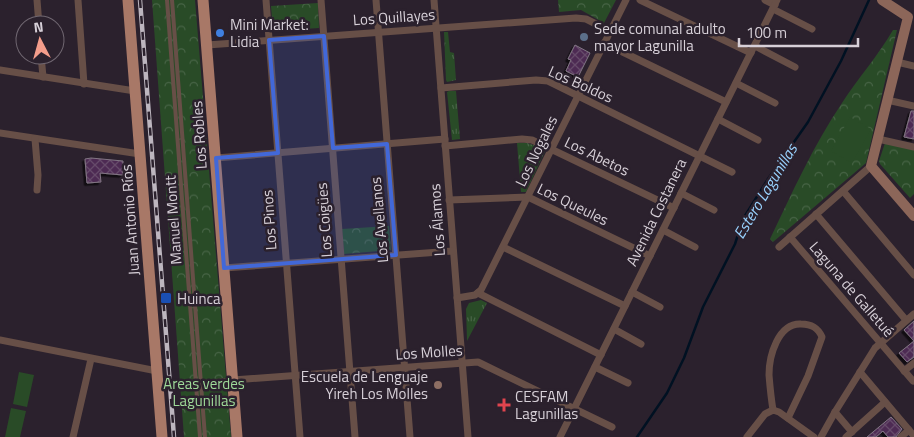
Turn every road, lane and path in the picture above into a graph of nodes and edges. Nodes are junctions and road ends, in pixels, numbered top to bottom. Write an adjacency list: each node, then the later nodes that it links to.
1 (37, 0): 16 (street)
2 (78, 0): 35 (street)
3 (128, 0): 37 (main road, Juan Antonio Ríos)
4 (167, 0): 104 (lane, Manuel Montt)
5 (172, 0): 104 (lane, Manuel Montt)
6 (203, 0): 25 (main road, Los Robles)
7 (266, 0): 23 (street, Los Pinos)
8 (321, 0): 22 (street, Los Coigües)
9 (376, 0): 21 (street, Los Avellanos)
10 (434, 0): 18 (street, Los Álamos)
11 (626, 0): 20 (street, Los Nogales)
12 (640, 0): 27 (street)
13 (765, 0): 15 (street)
14 (882, 0): 17 (street)
15 (775, 5): 19 (street); 26 (street, Avenida Costanera)
16 (38, 15)
17 (911, 17): 28 (street)
18 (436, 28): 20 (street, Los Quillayes); 21 (street, Los Quillayes); 36 (street, Los Álamos)
19 (812, 29)
20 (610, 31): 24 (street, Los Nogales)
21 (378, 32): 22 (street, Los Quillayes); 49 (street, Los Avellanos)
22 (324, 36): 23 (street, Los Quillayes); 51 (street, Los Coigües)
23 (269, 40): 25 (street, Los Quillayes); 53 (street, Los Pinos)
24 (604, 43): 38 (street, Los Nogales); 40 (street)
25 (207, 45): 56 (main road, Los Robles)
26 (754, 46): 27 (street, Avenida Costanera); 31 (street)
27 (751, 53): 34 (street, Avenida Costanera)
28 (897, 62): 30 (street); 39 (street)
29 (42, 65): 33 (street)
30 (914, 66)
31 (795, 67)
32 (0, 70): 33 (street)
33 (43, 77): 35 (street)
34 (736, 83): 40 (street, Avenida Costanera); 41 (street)
35 (84, 84): 37 (street)
36 (440, 88): 38 (street, Los Boldos); 48 (street, Los Álamos)
37 (135, 92): 54 (main road, Juan Antonio Ríos)
38 (578, 96): 52 (street, Los Nogales); 55 (street, Los Boldos)
39 (887, 100): 42 (street); 46 (street)
40 (726, 102): 43 (street, Avenida Costanera)
41 (775, 102)
42 (914, 106)
43 (718, 119): 47 (street); 55 (street, Avenida Costanera)
44 (0, 133): 45 (street)
45 (35, 139): 54 (street); 59 (street)
46 (878, 139): 50 (street); 57 (street)
47 (758, 140)
48 (445, 143): 49 (street, Los Abetos); 52 (street, Los Abetos); 63 (street, Los Álamos)
49 (387, 144): 51 (street, Los Abetos); 74 (street, Los Avellanos)
50 (914, 147)
51 (333, 148): 53 (street, Los Abetos); 76 (street, Los Coigües)
52 (552, 149): 62 (street, Los Nogales); 64 (street, Los Abetos)
53 (278, 153): 56 (street, Los Abetos); 77 (street, Los Pinos)
54 (140, 154): 97 (main road, Juan Antonio Ríos)
55 (700, 155): 58 (street, Los Boldos); 61 (street, Avenida Costanera)
56 (216, 158): 78 (main road, Los Robles)
57 (871, 166): 60 (street); 67 (street)
58 (732, 172)
59 (37, 190)
60 (843, 190): 66 (street); 79 (street)
61 (682, 193): 64 (street, Avenida Costanera); 65 (street)
62 (528, 197): 63 (street, Los Queules); 70 (street, Los Nogales); 75 (street, Los Queules)
63 (449, 200): 73 (street, Los Álamos)
64 (674, 208): 68 (street, Avenida Costanera)
65 (714, 210)
66 (816, 214): 69 (street); 86 (street)
67 (914, 216)
68 (663, 230): 71 (street); 75 (street, Avenida Costanera)
69 (790, 237): 72 (street); 89 (street, Laguna de Galletué)
70 (503, 247): 81 (street, Los Nogales); 83 (street)
71 (695, 247)
72 (779, 247)
73 (453, 251): 74 (street); 82 (street, Los Álamos)
74 (396, 255): 76 (street); 96 (street, Los Avellanos)
75 (650, 256): 80 (street, Avenida Costanera)
76 (341, 260): 77 (street); 99 (street, Los Coigües)
77 (286, 264): 78 (street); 101 (street, Los Pinos)
78 (224, 268): 102 (main road)
79 (914, 275)
80 (632, 292): 83 (street, Avenida Costanera); 84 (street)
81 (478, 294): 82 (street); 91 (street)
82 (457, 298): 93 (street, Los Álamos)
83 (625, 306): 87 (street, Avenida Costanera)
84 (660, 307)
85 (914, 314): 86 (street)
86 (906, 320): 89 (street)
87 (614, 329): 90 (street); 91 (street, Avenida Costanera)
88 (0, 340): 92 (street)
89 (880, 342): 98 (street, Laguna de Galletué); 100 (street)
90 (641, 344)
91 (601, 355): 95 (street, Avenida Costanera)
92 (91, 359): 97 (street); 114 (street)
93 (462, 363): 96 (street, Los Molles); 107 (street, Los Molles); 122 (street, Los Álamos)
94 (914, 363): 98 (street)
95 (595, 367): 105 (street); 107 (street, Avenida Costanera)
96 (406, 368): 99 (street, Los Molles); 121 (street, Los Avellanos)
97 (157, 371): 115 (main road, Juan Antonio Ríos)
98 (904, 371): 103 (street, Laguna de Galletué)
99 (351, 372): 101 (street, Los Molles); 120 (street, Los Coigües)
100 (860, 372): 106 (street); 109 (street)
101 (295, 376): 102 (street, Los Molles); 119 (street, Los Pinos)
102 (233, 380): 104 (lane); 118 (main road)
103 (913, 381)
104 (198, 382): 116 (lane, Manuel Montt); 117 (lane, Manuel Montt)
105 (628, 383)
106 (885, 402): 112 (street); 113 (street)
107 (575, 408): 111 (street, Los Molles); 123 (street, Avenida Costanera)
108 (772, 410): 110 (street); 110 (street); 124 (street)
109 (835, 412): 113 (street); 126 (street)
110 (788, 418): 125 (street)
111 (612, 427)
112 (912, 433): 127 (street)
113 (849, 434)
114 (73, 437)
115 (162, 437)
116 (200, 437)
117 (205, 437)
118 (237, 437)
119 (300, 437)
120 (355, 437)
121 (410, 437)
122 (468, 437)
123 (560, 437)
124 (748, 437)
125 (814, 437)
126 (821, 437)
127 (901, 437)

